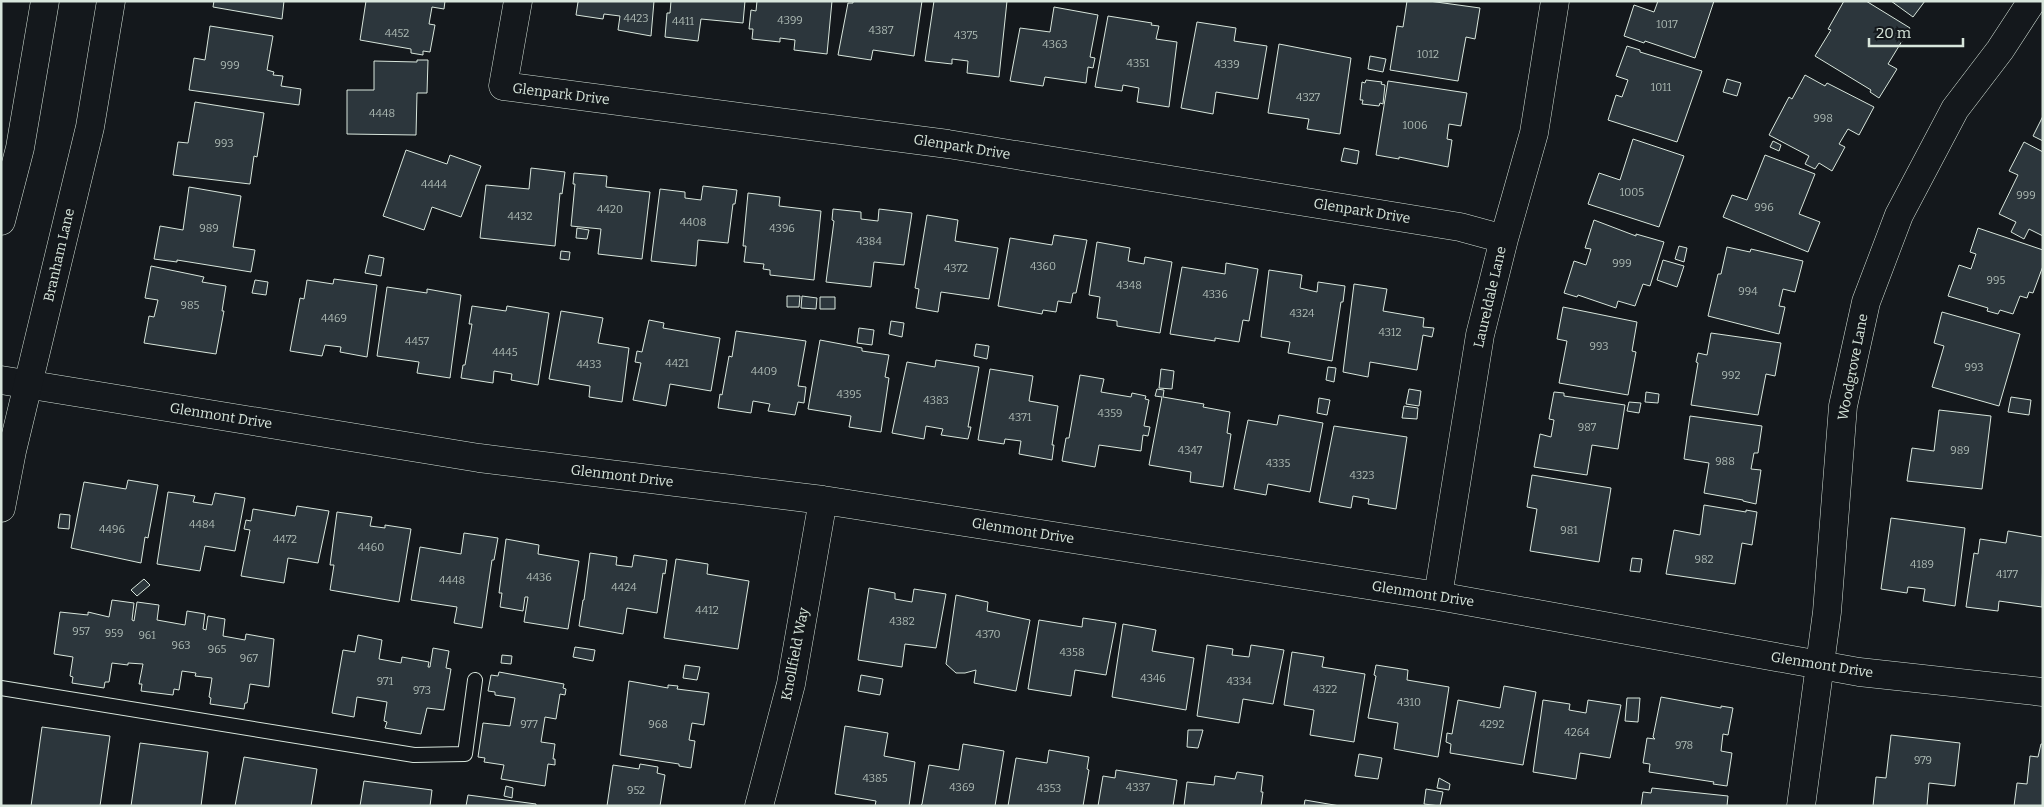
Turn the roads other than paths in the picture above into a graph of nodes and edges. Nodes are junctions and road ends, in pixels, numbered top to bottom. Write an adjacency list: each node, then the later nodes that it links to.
1 (45, 1): 6 (street)
2 (111, 1): 9 (street, Branham Lane)
3 (518, 1): 7 (street, Glenpark Drive)
4 (1555, 1): 7 (street, Laureldale Lane)
5 (2032, 1): 13 (street, Woodgrove Lane)
6 (1, 221)
7 (1504, 239): 12 (street, Laureldale Lane)
8 (1, 380): 9 (street, Glenmont Drive)
9 (28, 384): 10 (street, Glenmont Drive); 11 (street, Branham Lane)
10 (823, 500): 12 (street, Glenmont Drive); 17 (street, Knollfield Way)
11 (1, 508)
12 (1438, 596): 13 (street, Glenmont Drive)
13 (1819, 666): 16 (street, Glenmont Drive); 18 (street, Woodgrove Lane)
14 (475, 680): 15 (lane)
15 (1, 688)
16 (2043, 692)
17 (759, 806)
18 (1801, 806)

